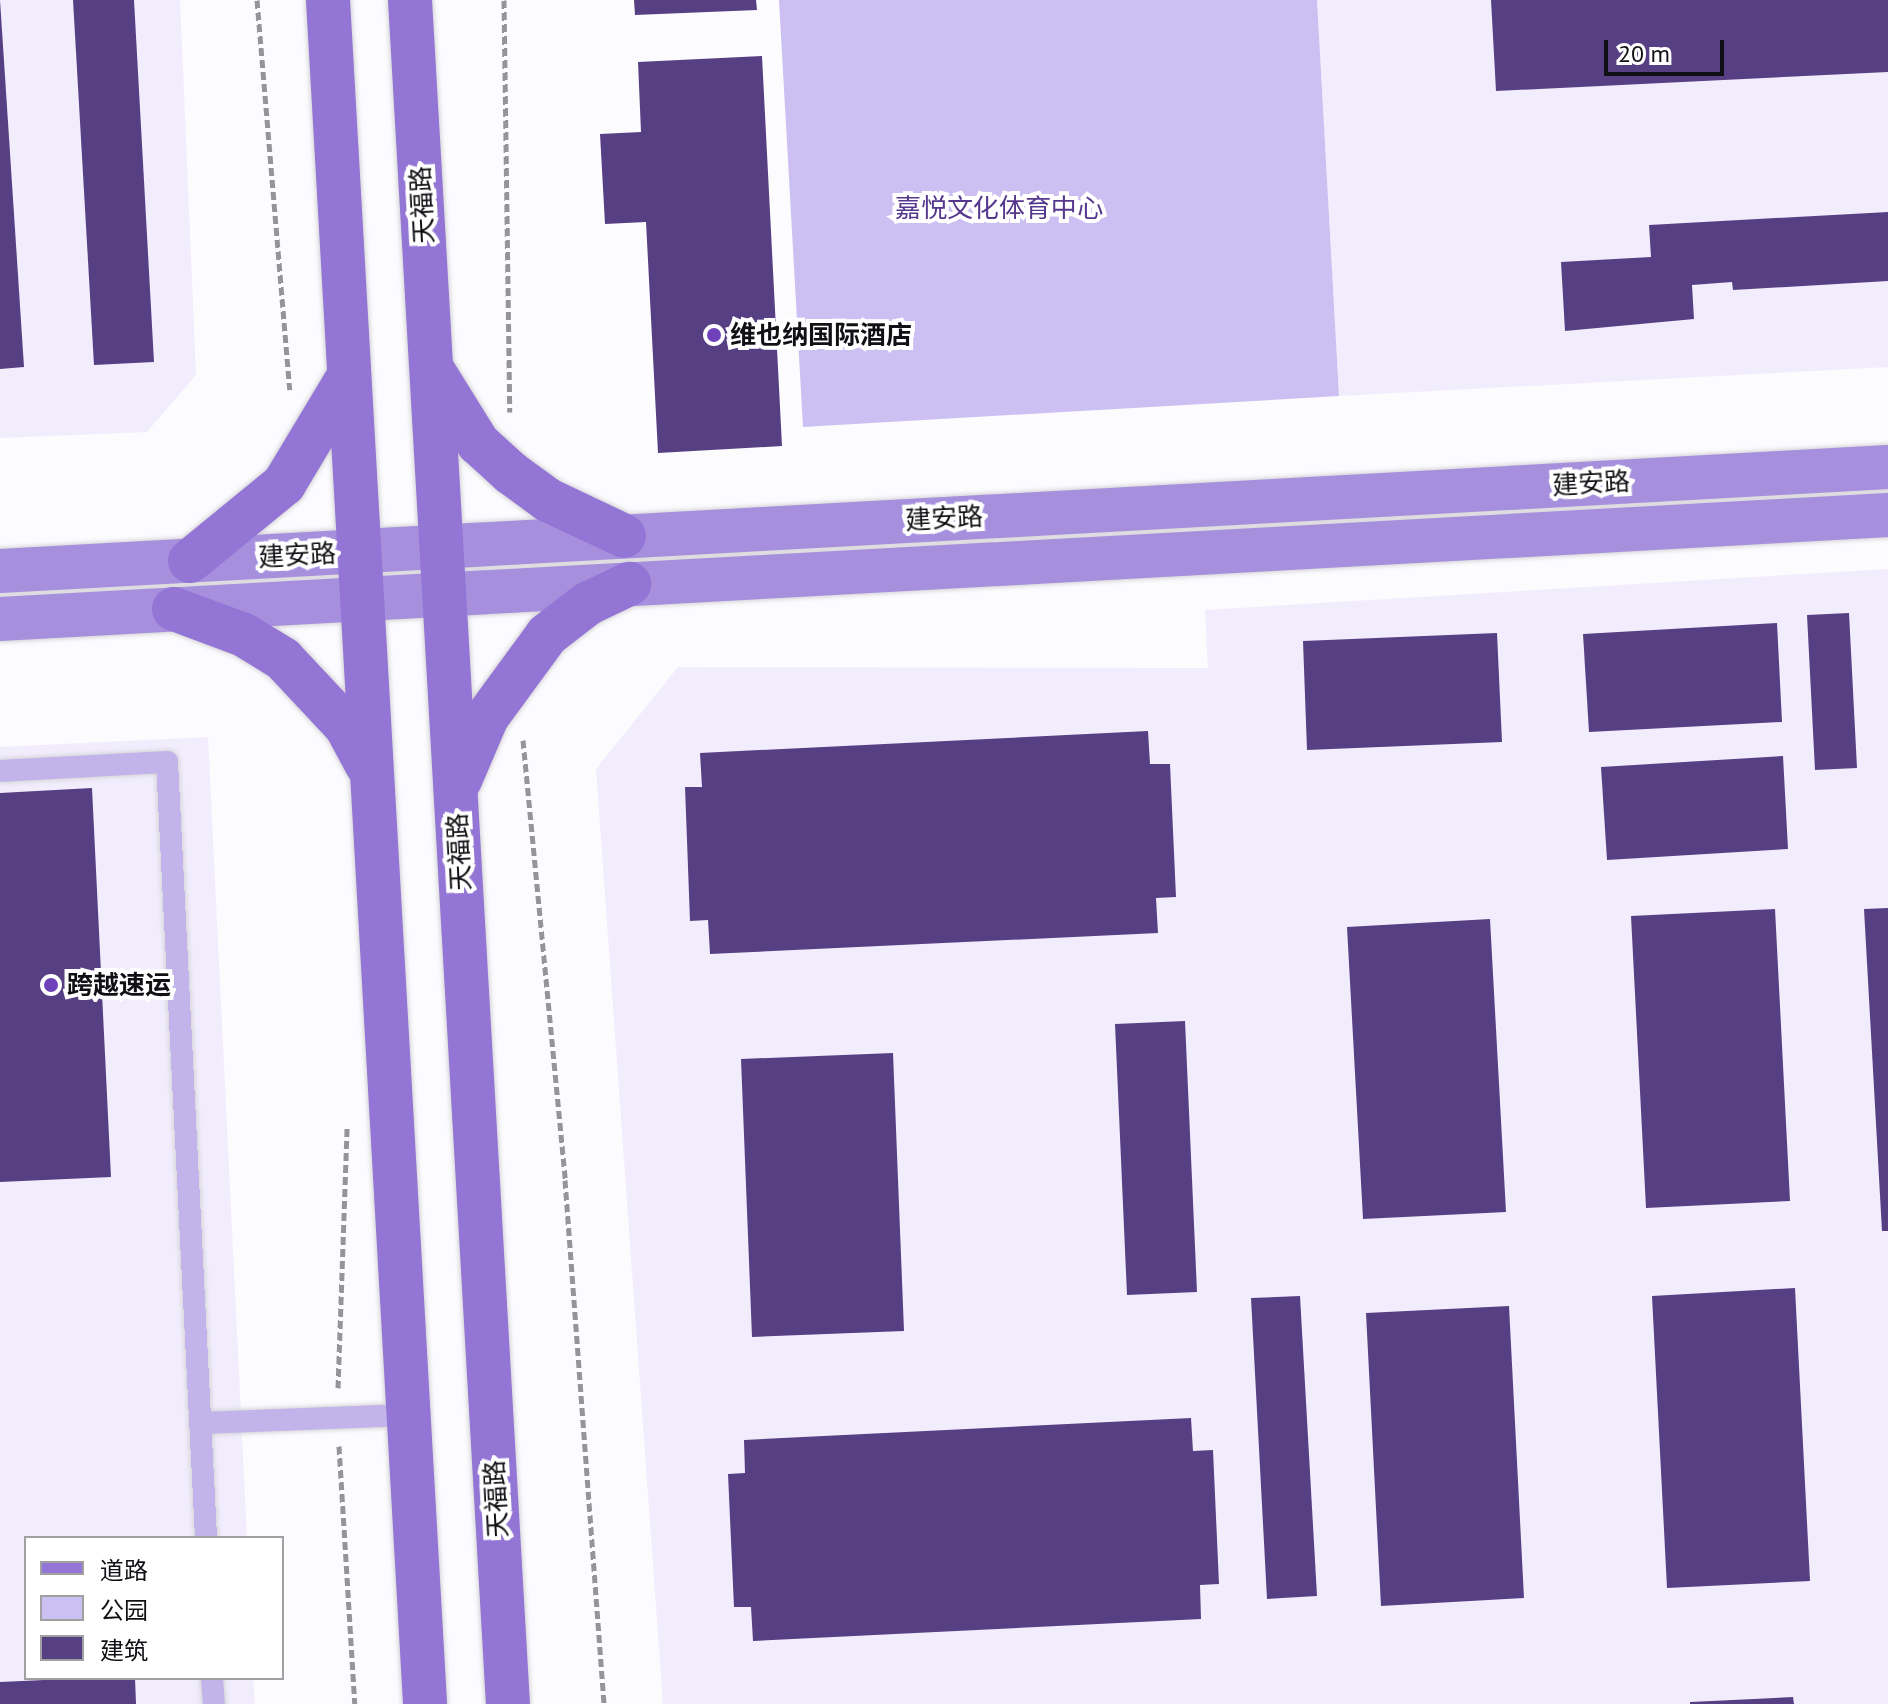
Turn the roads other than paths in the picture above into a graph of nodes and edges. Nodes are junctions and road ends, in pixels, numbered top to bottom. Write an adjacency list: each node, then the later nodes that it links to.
1 (328, 0): 4 (main road)
2 (410, 0): 3 (main road, 天福路)
3 (431, 367): 7 (main road); 8 (main road, 天福路)
4 (349, 376): 9 (main road); 10 (main road)
5 (1888, 467): 7 (street, 建安路)
6 (1888, 515): 12 (street, 建安路)
7 (624, 536): 8 (street, 建安路)
8 (442, 546): 9 (street, 建安路); 13 (main road, 天福路)
9 (360, 551): 10 (street, 建安路); 14 (main road)
10 (190, 561): 11 (street, 建安路)
11 (0, 571)
12 (629, 584): 13 (street, 建安路); 19 (main road)
13 (444, 593): 14 (street, 建安路); 19 (main road, 天福路)
14 (361, 598): 15 (street, 建安路); 18 (main road)
15 (174, 609): 16 (street, 建安路); 18 (main road)
16 (0, 619)
17 (0, 771): 21 (lane)
18 (371, 772): 20 (main road)
19 (456, 790): 26 (main road, 天福路)
20 (408, 1415): 21 (lane); 25 (main road)
21 (200, 1423): 22 (lane)
22 (206, 1536)
23 (212, 1680): 24 (lane)
24 (214, 1704)
25 (425, 1704)
26 (508, 1704)

